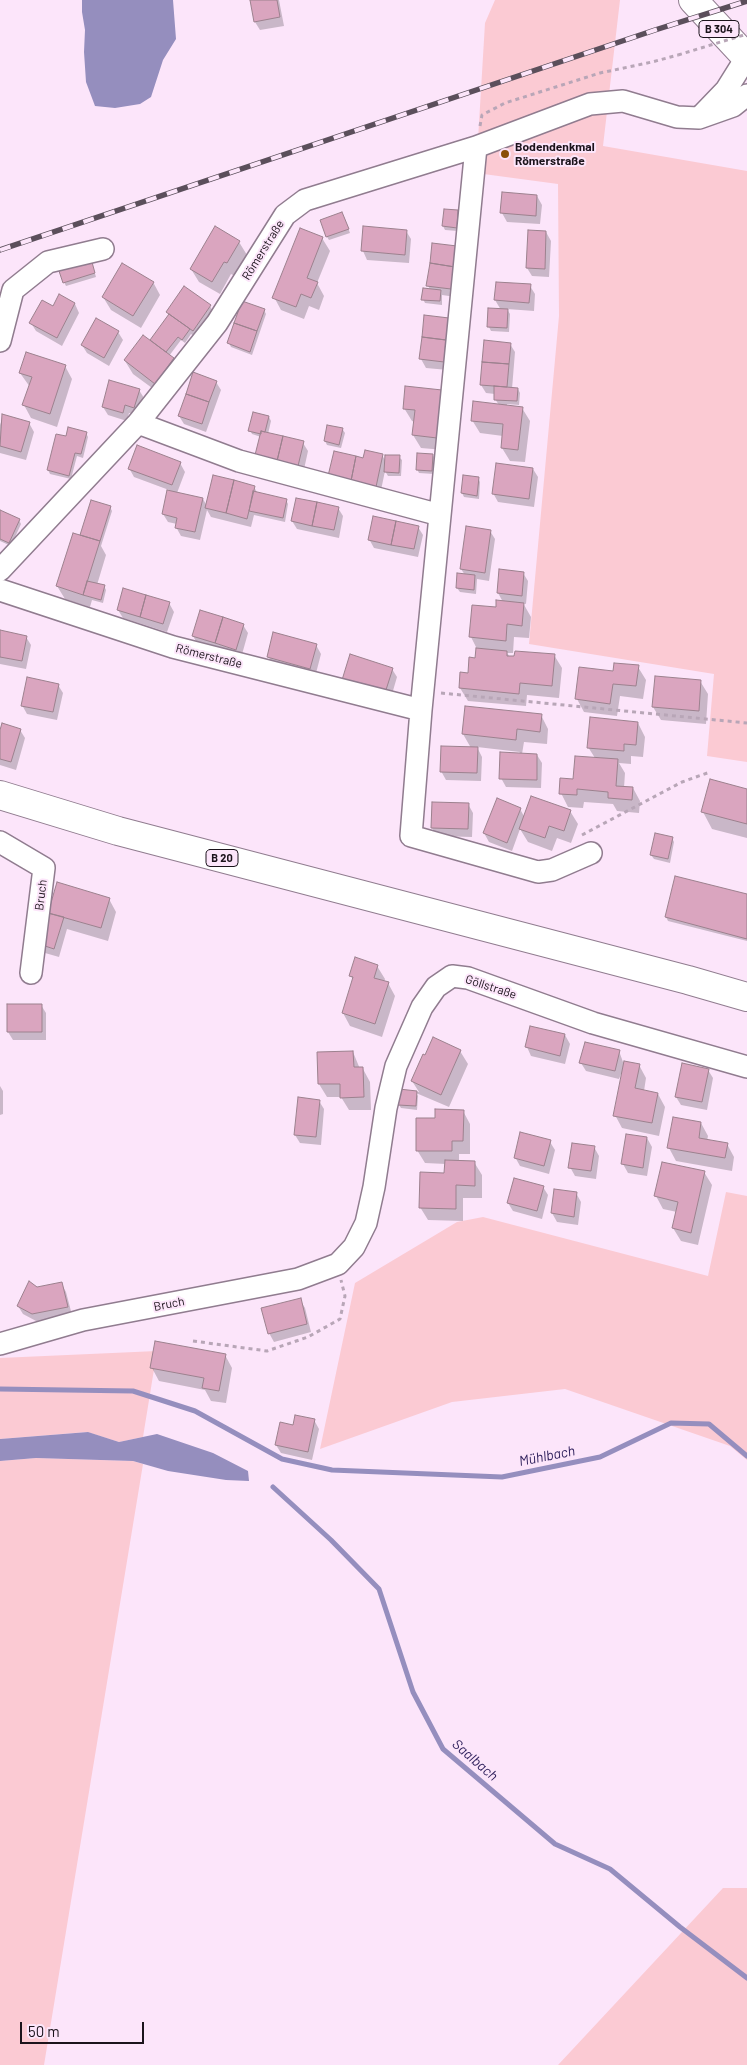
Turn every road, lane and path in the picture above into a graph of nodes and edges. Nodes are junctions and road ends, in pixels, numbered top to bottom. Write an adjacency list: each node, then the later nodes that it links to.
1 (693, 0): 3 (main road, B 304)
2 (747, 34): 6 (path, bridge)
3 (747, 58): 5 (street)
4 (747, 95): 5 (street, Römerstraße)
5 (700, 118): 6 (street, Römerstraße)
6 (476, 147): 9 (street, Römerstraße); 10 (street)
7 (103, 249): 8 (street)
8 (0, 341)
9 (138, 424): 10 (street); 11 (street, Römerstraße)
10 (440, 515): 13 (street)
11 (0, 570)
12 (0, 590): 13 (street, Römerstraße)
13 (422, 700): 14 (path); 18 (street)
14 (747, 723)
15 (710, 772): 18 (path)
16 (0, 795): 20 (main road, B 20)
17 (0, 842): 19 (street, Bruch)
18 (586, 844)
19 (31, 973)
20 (688, 980): 21 (main road); 22 (main road, B 20); 23 (main road)
21 (747, 990)
22 (747, 997)
23 (747, 1004)
24 (747, 1067): 25 (street, Göllstraße)
25 (338, 1264): 26 (path); 27 (street, Bruch)
26 (194, 1341)
27 (0, 1344)

